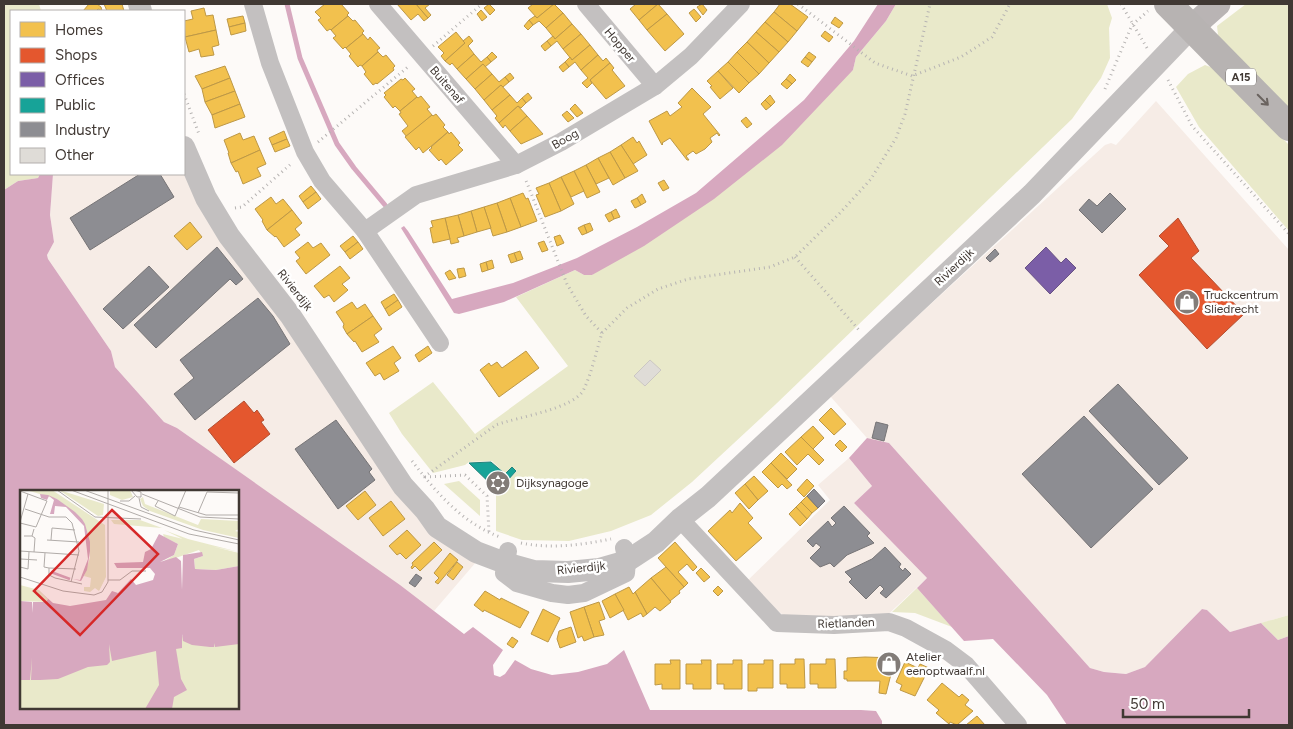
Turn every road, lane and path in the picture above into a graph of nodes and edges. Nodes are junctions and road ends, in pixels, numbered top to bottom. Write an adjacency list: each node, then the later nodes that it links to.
1 (253, 4): 21 (street)
2 (378, 4): 22 (street, Buitenaf)
3 (586, 4): 15 (street, Hopper)
4 (741, 4): 15 (street, Boog)
5 (798, 4): 14 (path)
6 (930, 4): 14 (path)
7 (1010, 4): 14 (path)
8 (1121, 4): 11 (path)
9 (1218, 4): 12 (main road, Rivierdijk)
10 (1160, 6): 11 (path); 12 (highway, A15)
11 (1132, 25): 13 (path)
12 (1192, 28): 13 (street, Rivierdijk); 18 (highway, A15, one-way to 18)
13 (1157, 64): 25 (path); 32 (street, Rivierdijk)
14 (912, 76): 26 (path)
15 (655, 86): 22 (street, Boog)
16 (185, 100): 20 (path)
17 (340, 123): 19 (path)
18 (1289, 126)
19 (323, 138)
20 (192, 142): 34 (street, Rivierdijk)
21 (305, 152): 23 (path); 24 (street)
22 (516, 166): 24 (street, Boog); 27 (path)
23 (238, 216)
24 (365, 231): 29 (street)
25 (1289, 234)
26 (795, 257): 27 (path); 28 (path)
27 (602, 333): 31 (path)
28 (863, 335)
29 (440, 342)
30 (409, 457): 31 (path, Rivierdijk)
31 (424, 477): 33 (path, Rivierdijk); 33 (path)
32 (680, 519): 35 (street, Rivierdijk); 36 (street, Rietlanden)
33 (489, 532): 34 (path, Rivierdijk)
34 (508, 548): 35 (path, Rivierdijk); 35 (street, Rivierdijk); 35 (street, Rivierdijk)
35 (621, 549)
36 (1018, 725)

